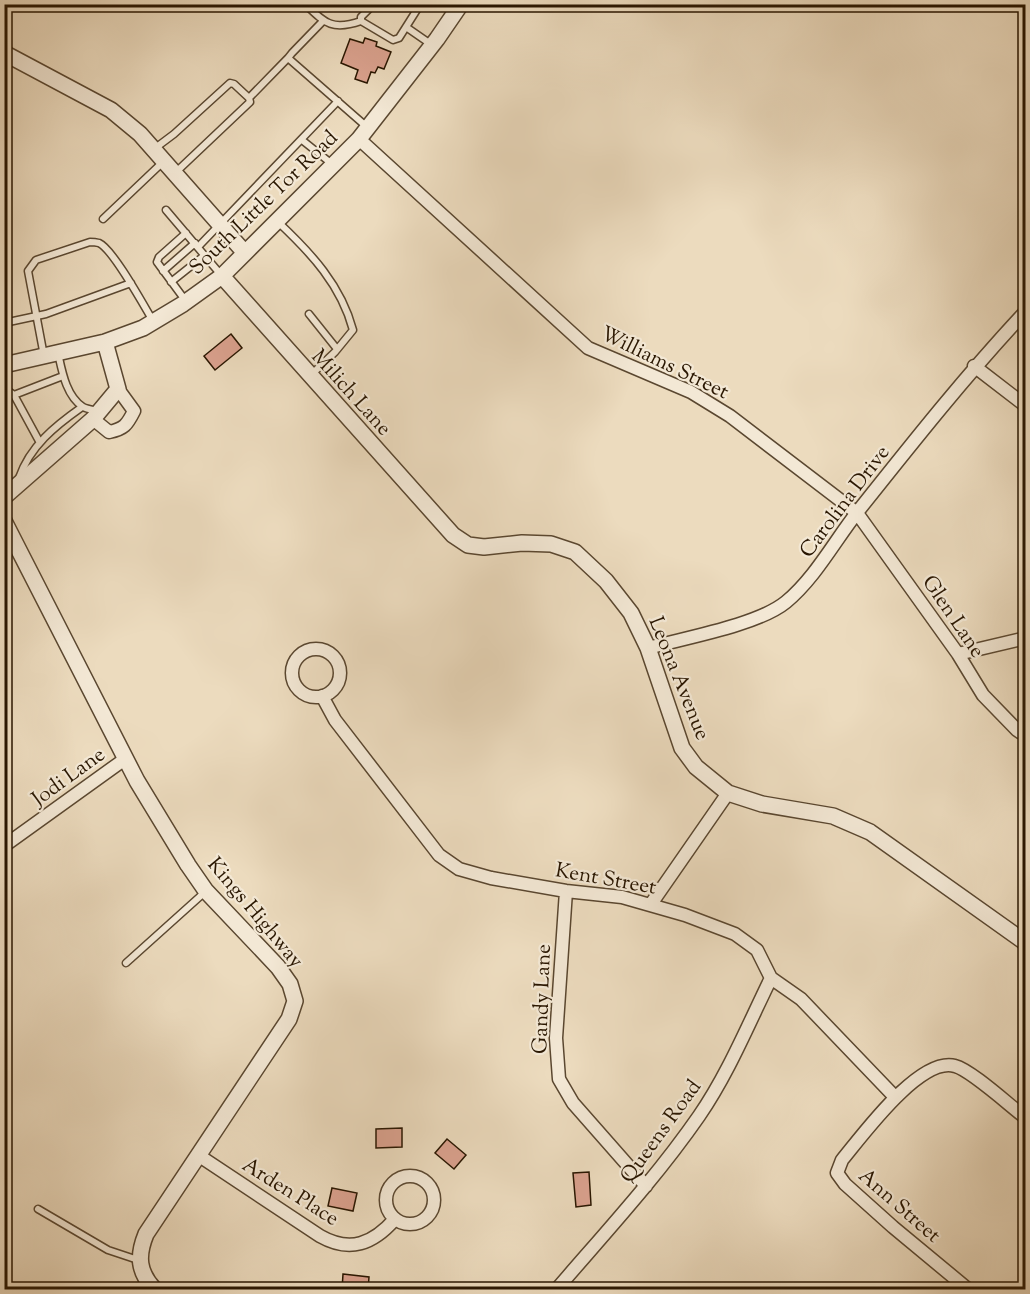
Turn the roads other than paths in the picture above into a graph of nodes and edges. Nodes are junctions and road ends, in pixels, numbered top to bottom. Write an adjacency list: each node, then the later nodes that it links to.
1 (305, 4): 5 (lane)
2 (374, 4): 6 (lane)
3 (417, 4): 7 (lane)
4 (461, 4): 8 (street, South Little Tor Road)
5 (323, 21): 6 (lane); 10 (lane)
6 (361, 21): 7 (lane)
7 (406, 27): 8 (lane)
8 (432, 45): 13 (street, South Little Tor Road)
9 (4, 53): 15 (street)
10 (288, 58): 11 (lane); 12 (lane)
11 (249, 98): 15 (lane); 17 (lane)
12 (338, 101): 13 (lane); 14 (lane)
13 (364, 133): 16 (street, South Little Tor Road); 51 (street, Williams Street)
14 (302, 140): 16 (lane); 21 (lane)
15 (158, 155): 17 (street); 19 (lane)
16 (333, 165): 20 (street, South Little Tor Road)
17 (175, 174): 21 (street)
18 (166, 210): 22 (lane)
19 (103, 219)
20 (277, 221): 24 (street, South Little Tor Road); 37 (lane)
21 (220, 225): 23 (lane); 24 (street)
22 (186, 232): 23 (lane); 26 (lane)
23 (197, 245): 25 (lane); 26 (lane)
24 (245, 253): 27 (street, South Little Tor Road)
25 (205, 255): 27 (lane); 28 (lane)
26 (163, 271): 28 (lane)
27 (222, 276): 30 (street, South Little Tor Road); 42 (street, Milich Lane)
28 (171, 282): 30 (lane)
29 (131, 284): 33 (lane); 33 (lane); 34 (lane)
30 (186, 302): 34 (street, South Little Tor Road)
31 (1026, 311): 40 (street, Carolina Drive)
32 (309, 314): 37 (lane)
33 (35, 317): 35 (lane); 38 (lane)
34 (153, 322): 36 (street, South Little Tor Road)
35 (4, 323)
36 (105, 342): 38 (street, South Little Tor Road); 44 (street)
37 (337, 350): 42 (lane)
38 (51, 355): 39 (street, South Little Tor Road); 41 (lane)
39 (4, 365)
40 (974, 366): 47 (street); 51 (street, Carolina Drive)
41 (63, 376): 45 (lane); 46 (lane)
42 (310, 377): 53 (street, Milich Lane)
43 (4, 388): 45 (lane)
44 (118, 389): 48 (street); 48 (street)
45 (14, 395): 49 (lane)
46 (82, 406): 48 (lane); 49 (lane)
47 (1026, 406)
48 (95, 415): 50 (street)
49 (39, 441): 50 (lane)
50 (10, 492)
51 (857, 513): 55 (street, Carolina Drive); 56 (street, Glen Lane)
52 (4, 522): 59 (street, Kings Highway)
53 (453, 536): 55 (street, Leona Avenue)
54 (1026, 638): 56 (street)
55 (648, 648): 60 (street, Leona Avenue)
56 (958, 654): 58 (street, Glen Lane)
57 (322, 696): 57 (street); 63 (street, Kent Street)
58 (1026, 736)
59 (125, 759): 61 (street, Jodi Lane); 62 (street, Kings Highway)
60 (728, 793): 64 (street); 65 (street, Leona Avenue)
61 (4, 846)
62 (206, 891): 66 (lane); 70 (street, Kings Highway)
63 (566, 891): 64 (street, Kent Street); 71 (street, Gandy Lane)
64 (651, 904): 67 (street, Kent Street)
65 (1026, 943)
66 (126, 963)
67 (771, 978): 68 (street, Kent Street); 71 (street, Queens Road)
68 (894, 1096): 69 (street, Ann Street); 77 (street, Ann Street)
69 (1026, 1118)
70 (198, 1155): 73 (street, Arden Place); 74 (street, Kings Highway)
71 (646, 1186): 76 (street, Queens Road)
72 (38, 1209): 74 (lane)
73 (395, 1219): 73 (street)
74 (140, 1260): 75 (street)
75 (155, 1290)
76 (556, 1290)
77 (969, 1290)

